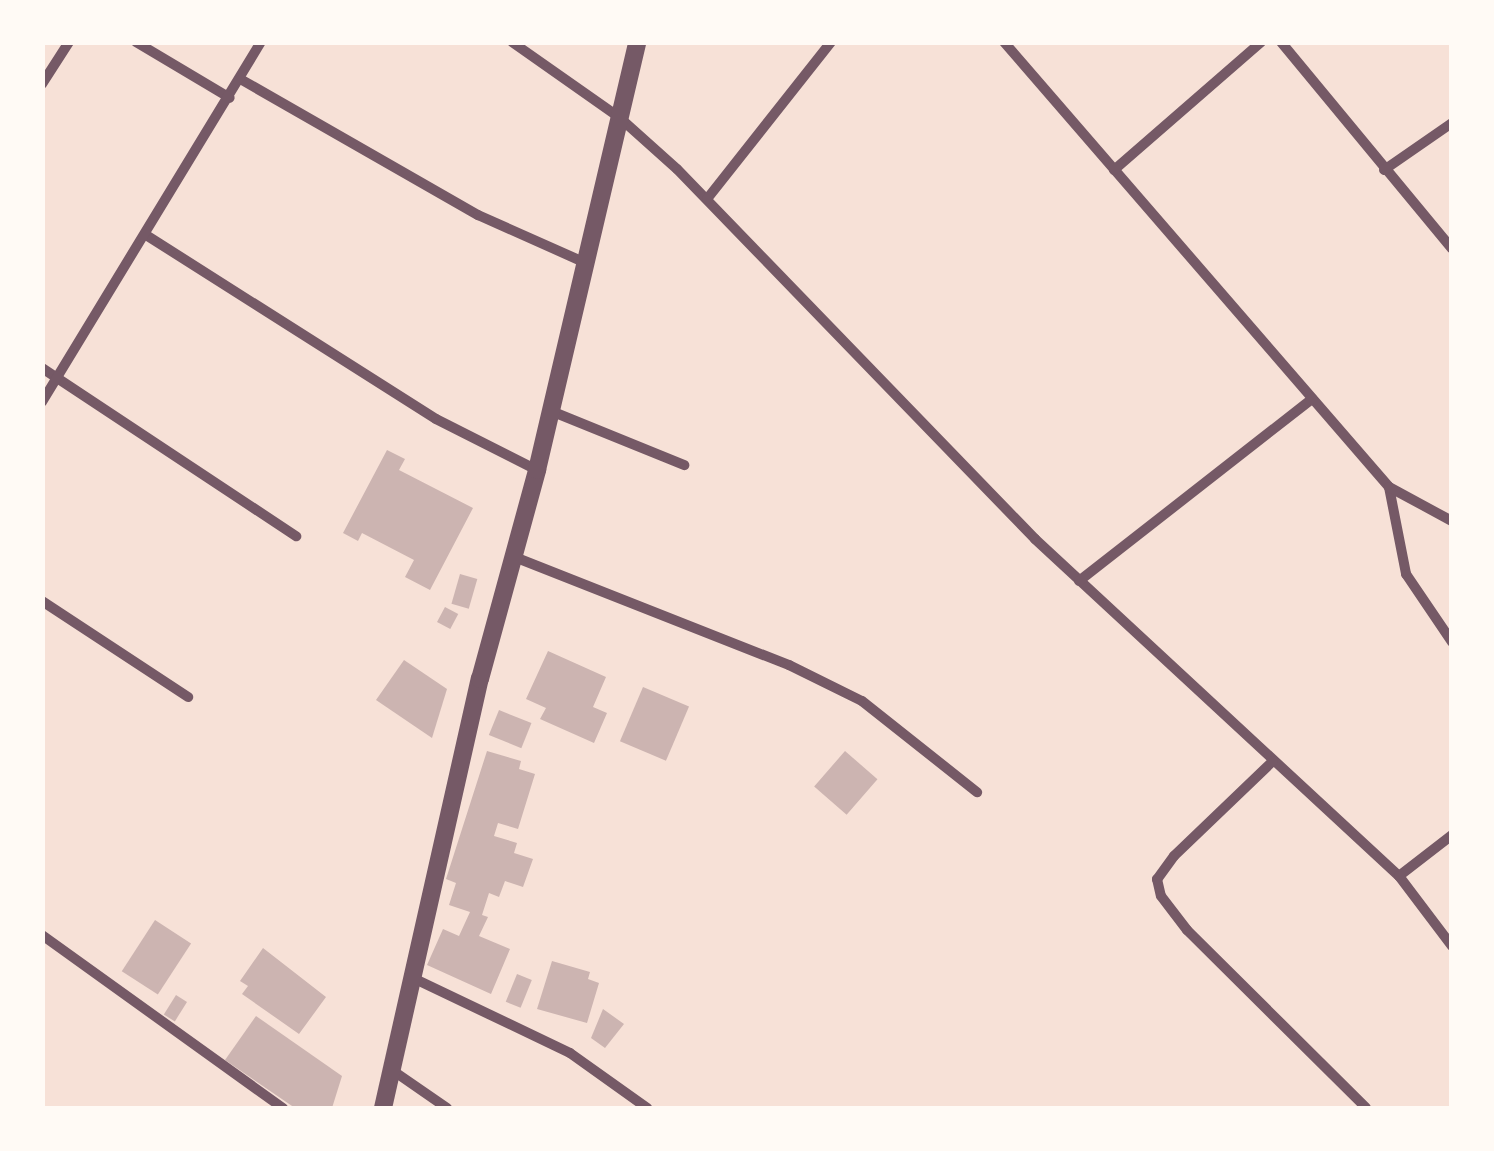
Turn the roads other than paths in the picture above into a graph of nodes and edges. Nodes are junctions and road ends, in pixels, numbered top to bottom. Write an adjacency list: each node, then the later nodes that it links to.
1 (69, 42): 11 (street)
2 (136, 42): 12 (street)
3 (261, 42): 10 (street)
4 (512, 42): 13 (street)
5 (637, 42): 13 (street)
6 (831, 42): 17 (street)
7 (1004, 42): 15 (street)
8 (1261, 42): 15 (street)
9 (1281, 42): 16 (street)
10 (242, 80): 12 (street); 20 (street)
11 (42, 84)
12 (230, 98): 18 (street)
13 (620, 118): 17 (street); 20 (street)
14 (1452, 122): 16 (street)
15 (1114, 170): 23 (street)
16 (1384, 170): 19 (street)
17 (706, 199): 32 (street)
18 (146, 235): 22 (street); 27 (street)
19 (1452, 250)
20 (588, 264): 25 (street)
21 (42, 368): 22 (street)
22 (56, 380): 24 (street); 30 (street)
23 (1312, 398): 28 (street); 32 (street)
24 (42, 402)
25 (551, 410): 26 (street); 27 (street)
26 (684, 465)
27 (537, 470): 31 (street)
28 (1389, 487): 29 (street); 34 (street)
29 (1452, 521)
30 (296, 536)
31 (510, 555): 37 (street); 42 (street)
32 (1079, 580): 36 (street)
33 (42, 601): 35 (street)
34 (1452, 642)
35 (188, 697)
36 (1273, 762): 39 (street); 48 (street)
37 (976, 792)
38 (1452, 835): 39 (street)
39 (1400, 876): 41 (street)
40 (42, 935): 44 (street)
41 (1452, 946)
42 (413, 978): 43 (street); 47 (street)
43 (392, 1070): 45 (street); 46 (street)
44 (283, 1108)
45 (383, 1108)
46 (448, 1108)
47 (646, 1108)
48 (1366, 1108)

